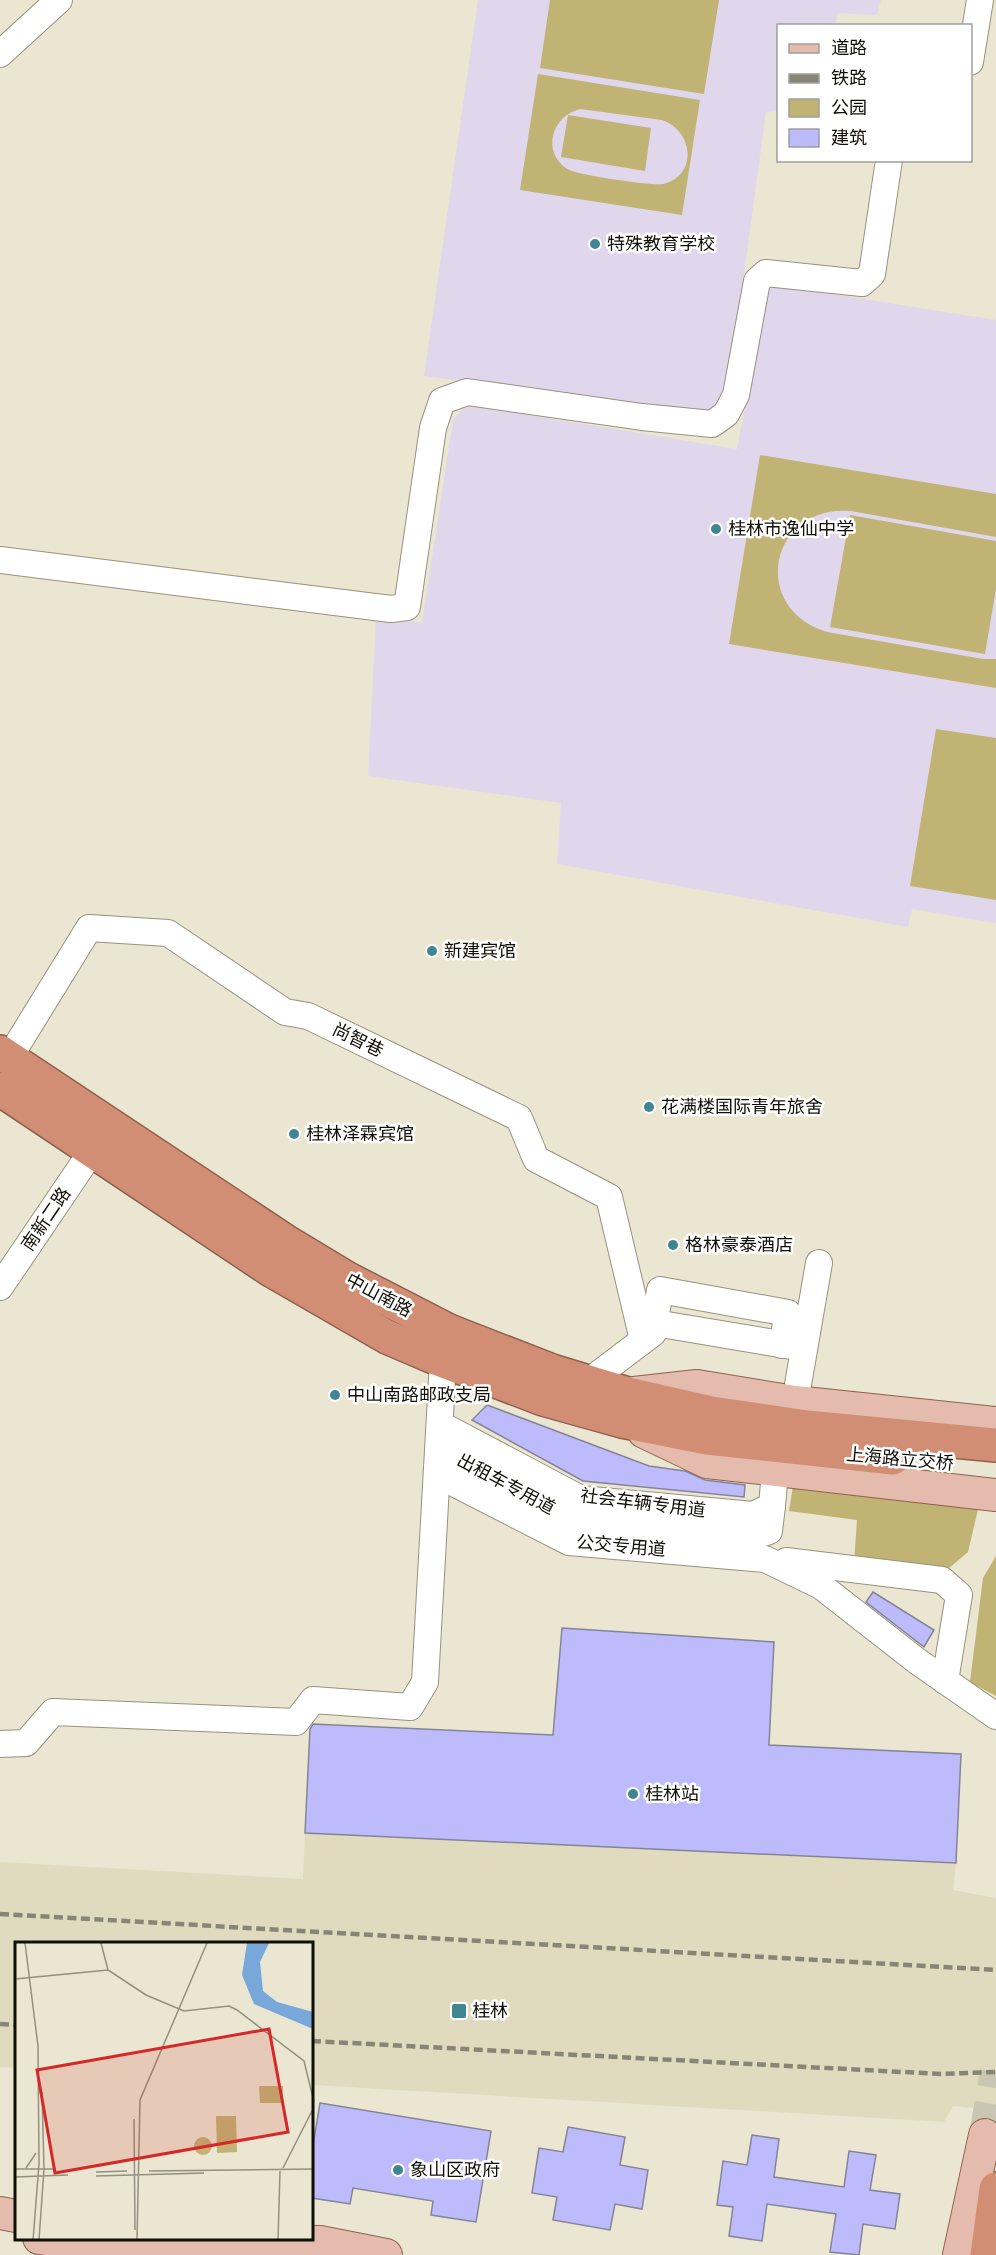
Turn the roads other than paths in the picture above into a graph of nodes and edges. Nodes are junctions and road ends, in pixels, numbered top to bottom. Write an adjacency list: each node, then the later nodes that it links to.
1 (59, 0): 4 (street)
2 (980, 0): 3 (street)
3 (972, 50)
4 (0, 54)
5 (889, 162): 6 (street)
6 (0, 560)
7 (4, 1055): 12 (street, 尚智巷); 15 (highway, 中山南路)
8 (0, 1089): 9 (highway, 中山南路)
9 (92, 1151): 11 (street, 南新二路); 14 (highway, 中山南路)
10 (819, 1263): 13 (street)
11 (0, 1287)
12 (652, 1323): 13 (street); 15 (street)
13 (791, 1340): 18 (street)
14 (447, 1362): 16 (highway, 中山南路); 19 (street); 26 (street)
15 (588, 1382): 16 (highway, 中山南路)
16 (625, 1408): 18 (highway, 中山南路); 18 (main road); 22 (main road)
17 (996, 1423): 18 (main road)
18 (802, 1426): 20 (highway, 上海路立交桥); 21 (highway, 上海路立交桥)
19 (446, 1434): 22 (street, 社会车辆专用道); 23 (street, 公交专用道)
20 (996, 1445)
21 (993, 1489): 22 (main road)
22 (772, 1504): 23 (street)
23 (765, 1558): 24 (street, 公交专用道); 24 (street)
24 (945, 1681): 25 (street)
25 (996, 1716)
26 (0, 1744)
27 (986, 2135): 31 (main road)
28 (996, 2189): 40 (highway)
29 (0, 2213): 30 (main road)
30 (15, 2216)
31 (967, 2218): 38 (main road); 39 (main road)
32 (0, 2232): 33 (main road)
33 (15, 2235)
34 (62, 2240): 35 (main road)
35 (154, 2248): 36 (main road); 37 (main road)
36 (257, 2254)
37 (386, 2255)
38 (947, 2255)
39 (959, 2255)
40 (987, 2255)

